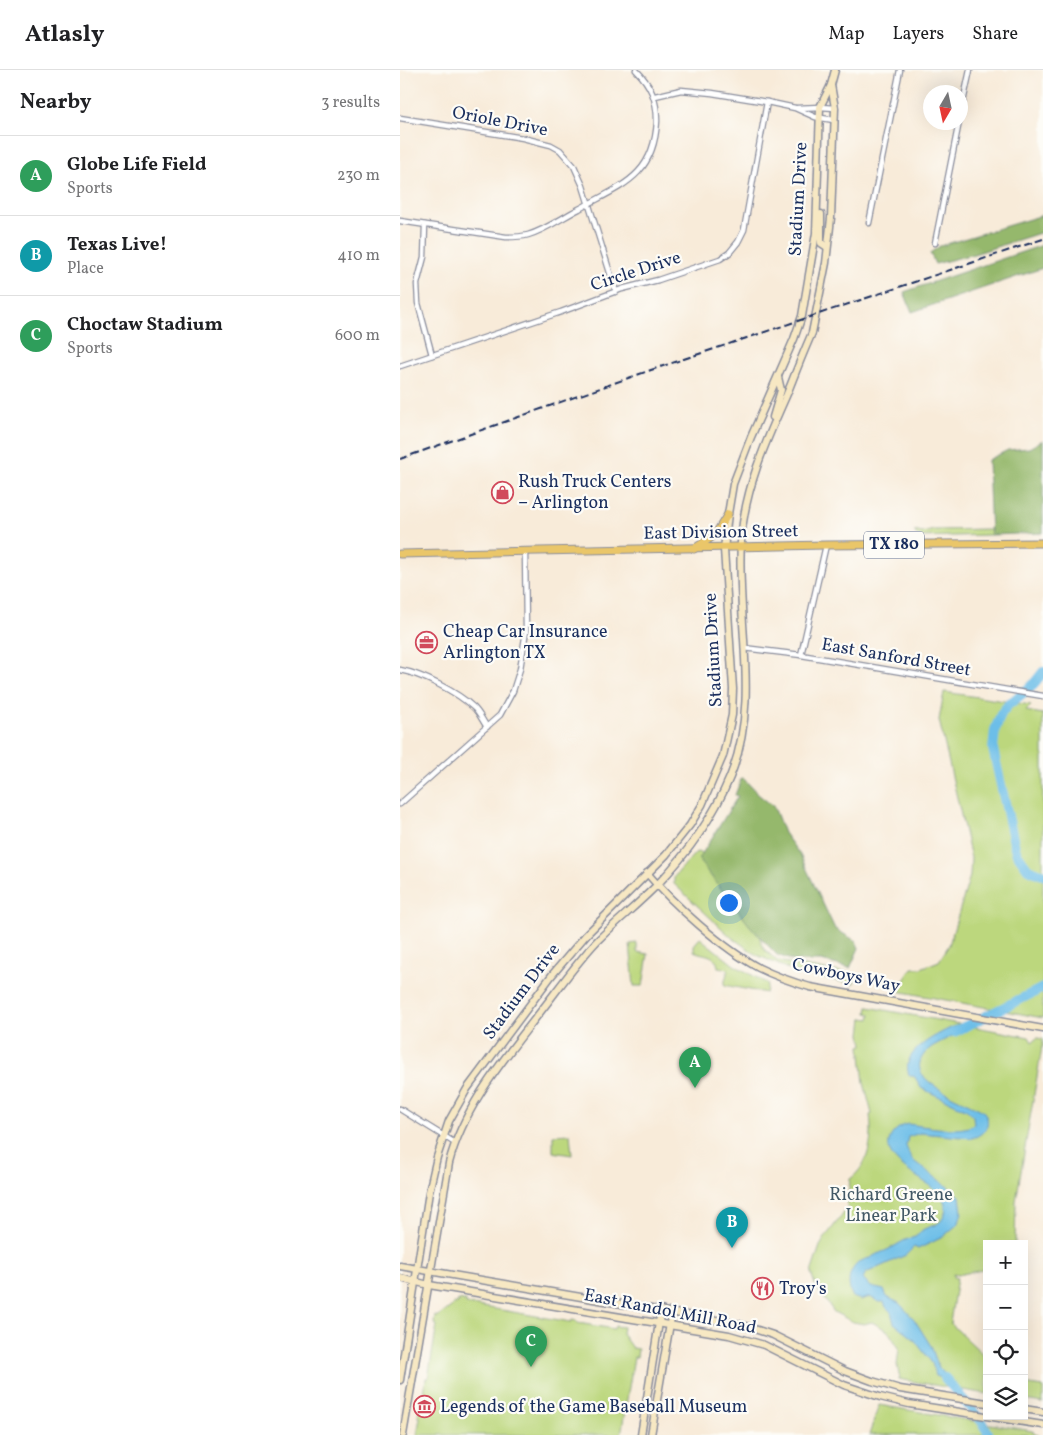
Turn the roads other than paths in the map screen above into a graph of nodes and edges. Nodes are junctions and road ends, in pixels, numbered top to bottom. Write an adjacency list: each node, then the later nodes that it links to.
1 (636, 70): 7 (street)
2 (835, 70): 5 (main road, Stadium Drive)
3 (900, 70): 19 (street)
4 (970, 70): 6 (street)
5 (830, 84): 9 (main road, Stadium Drive); 11 (main road, Stadium Drive)
6 (967, 85)
7 (655, 96): 8 (street); 17 (street)
8 (767, 102): 10 (street); 23 (street, Circle Drive)
9 (820, 107): 10 (street); 11 (street); 13 (main road, Stadium Drive)
10 (796, 108): 13 (street)
11 (834, 108): 14 (main road, Stadium Drive)
12 (400, 118): 17 (street, Oriole Drive)
13 (819, 118): 14 (street); 16 (main road, Stadium Drive)
14 (834, 120): 22 (main road, Stadium Drive)
15 (957, 130): 21 (street)
16 (818, 190): 22 (main road); 26 (main road, Stadium Drive)
17 (588, 204): 20 (street); 23 (street, Oriole Drive)
18 (400, 221): 20 (street)
19 (870, 224)
20 (425, 225): 24 (street)
21 (935, 243)
22 (827, 247): 27 (main road, Stadium Drive)
23 (616, 292): 24 (street, Circle Drive)
24 (432, 355): 25 (street, Circle Drive)
25 (400, 366)
26 (778, 377): 27 (main road); 28 (main road, Stadium Drive)
27 (770, 433): 31 (main road, Stadium Drive)
28 (728, 514): 32 (main road); 33 (main road, Stadium Drive)
29 (1043, 543): 30 (main road, East Division Street / TX 180)
30 (826, 545): 31 (main road, East Division Street / TX 180); 37 (street)
31 (741, 548): 33 (main road, East Division Street / TX 180); 36 (main road, Stadium Drive)
32 (694, 549): 33 (main road, East Division Street / TX 180); 34 (main road, East Division Street / TX 180)
33 (724, 549): 41 (main road, Stadium Drive)
34 (525, 551): 35 (main road, East Division Street / TX 180); 40 (street)
35 (400, 554)
36 (744, 648): 37 (street, East Sanford Street); 42 (main road, Stadium Drive)
37 (801, 655): 39 (street, East Sanford Street)
38 (400, 670): 40 (street)
39 (1043, 696)
40 (486, 727): 43 (street)
41 (723, 756): 42 (main road); 44 (main road, Stadium Drive)
42 (735, 760): 45 (main road, Stadium Drive)
43 (400, 804)
44 (647, 873): 45 (main road, Cowboys Way); 47 (main road, Stadium Drive)
45 (657, 885): 46 (main road, Cowboys Way); 48 (main road, Stadium Drive)
46 (1043, 1029)
47 (505, 1038): 48 (main road); 50 (main road, Stadium Drive)
48 (514, 1045): 51 (main road, Stadium Drive)
49 (400, 1109): 50 (street)
50 (444, 1136): 51 (street); 53 (main road, Stadium Drive)
51 (455, 1143): 54 (main road, Stadium Drive)
52 (400, 1266): 53 (main road, East Randol Mill Road)
53 (418, 1270): 54 (main road, East Randol Mill Road); 56 (main road, Stadium Drive)
54 (431, 1272): 57 (main road, Stadium Drive); 58 (main road, East Randol Mill Road)
55 (400, 1278): 56 (main road, East Randol Mill Road)
56 (416, 1282): 57 (main road, East Randol Mill Road); 62 (main road, Stadium Drive)
57 (429, 1285): 60 (main road, East Randol Mill Road); 69 (main road, Stadium Drive)
58 (661, 1310): 59 (main road, East Randol Mill Road); 60 (main road)
59 (672, 1312): 61 (main road); 63 (main road, East Randol Mill Road)
60 (659, 1323): 61 (main road, East Randol Mill Road); 70 (main road)
61 (670, 1325): 66 (main road, East Randol Mill Road); 71 (main road)
62 (400, 1380)
63 (983, 1402)
64 (1028, 1410): 65 (main road)
65 (1043, 1412)
66 (1024, 1423): 67 (main road, East Randol Mill Road); 68 (main road)
67 (1043, 1425)
68 (1043, 1430)
69 (403, 1435)
70 (641, 1435)
71 (651, 1435)

